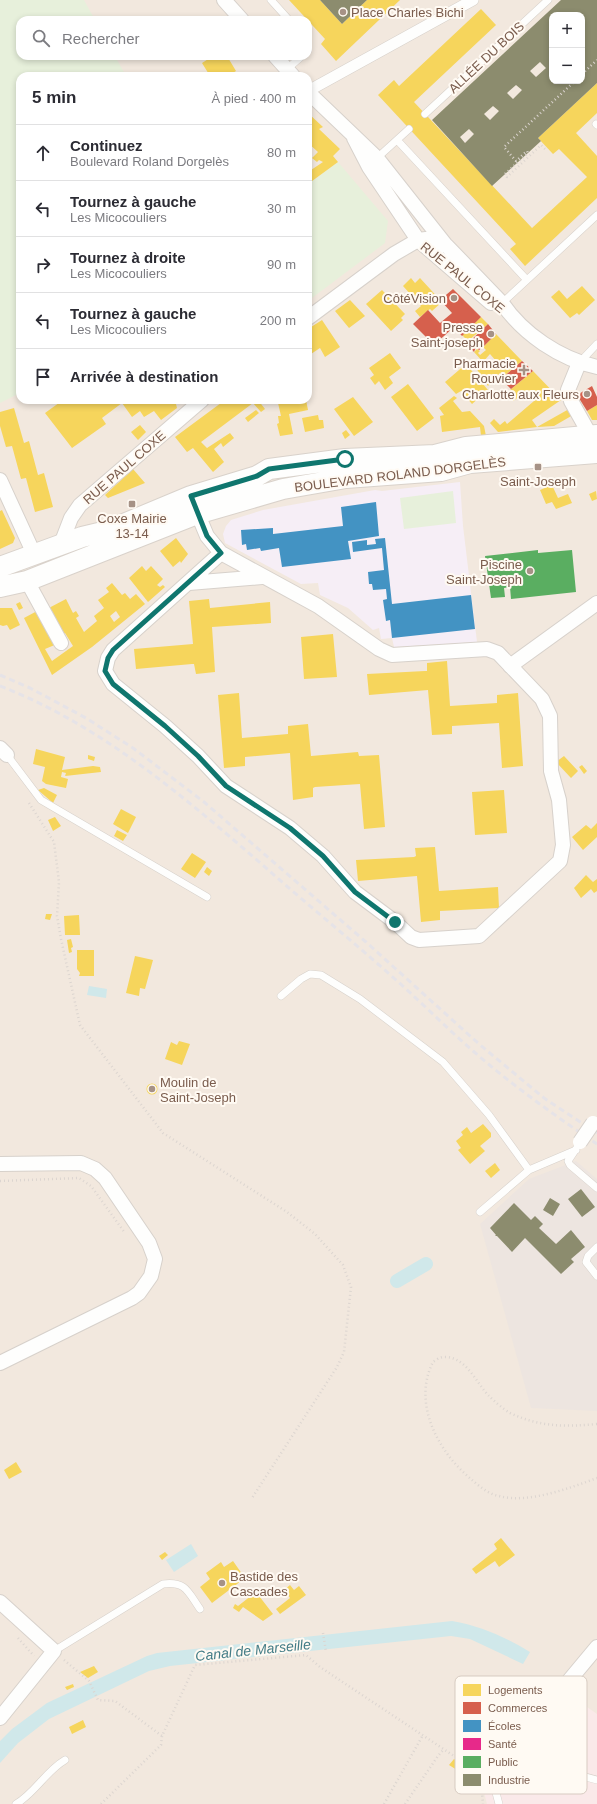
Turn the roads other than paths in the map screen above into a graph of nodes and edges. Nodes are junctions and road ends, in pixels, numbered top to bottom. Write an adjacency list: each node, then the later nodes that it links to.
1 (224, 0): 5 (street)
2 (271, 0): 6 (lane)
3 (473, 0): 11 (street)
4 (548, 0): 13 (lane, ALLÉE DU BOIS)
5 (238, 16)
6 (285, 16)
7 (279, 60): 9 (street)
8 (299, 60): 10 (lane)
9 (289, 72)
10 (291, 72)
11 (312, 89)
12 (312, 95): 15 (street)
13 (425, 114)
14 (409, 129): 16 (lane)
15 (354, 138): 17 (street); 19 (street)
16 (397, 140): 17 (lane); 21 (lane)
17 (377, 158): 20 (street)
18 (597, 215): 21 (lane)
19 (418, 240): 20 (street, RUE PAUL COXE); 22 (street, RUE PAUL COXE); 23 (street, RUE PAUL COXE)
20 (447, 246): 22 (street, RUE PAUL COXE)
21 (527, 280): 22 (lane)
22 (503, 308): 25 (street, RUE PAUL COXE)
23 (312, 315)
24 (597, 344): 25 (lane)
25 (579, 363): 26 (street, RUE PAUL COXE); 28 (street)
26 (597, 367)
27 (197, 404): 31 (street, RUE PAUL COXE)
28 (595, 443): 30 (main road, BOULEVARD ROLAND DORGELÈS)
29 (0, 480): 33 (street)
30 (194, 505): 31 (main road, BOULEVARD ROLAND DORGELÈS); 32 (street); 36 (main road, BOULEVARD ROLAND DORGELÈS)
31 (61, 544): 33 (main road, BOULEVARD ROLAND DORGELÈS)
32 (221, 553): 35 (street); 37 (street)
33 (34, 554): 34 (main road, BOULEVARD ROLAND DORGELÈS)
34 (0, 567)
35 (262, 577): 37 (street); 41 (street)
36 (27, 581): 38 (main road, BOULEVARD ROLAND DORGELÈS); 40 (street)
37 (189, 583): 41 (street)
38 (0, 587)
39 (597, 603): 41 (street)
40 (61, 643)
41 (510, 666)
42 (3, 752): 43 (lane)
43 (207, 897)
44 (281, 996): 48 (lane)
45 (595, 1120): 46 (street, bridge)
46 (578, 1146): 48 (lane); 49 (lane)
47 (0, 1164): 53 (street)
48 (529, 1170): 50 (lane)
49 (597, 1188)
50 (480, 1212)
51 (597, 1247): 52 (lane)
52 (597, 1276)
53 (0, 1363)
54 (0, 1602): 57 (street)
55 (200, 1609): 57 (lane)
56 (597, 1647): 58 (street)
57 (54, 1651): 59 (street)
58 (567, 1676)
59 (0, 1718)
60 (65, 1760): 64 (lane)
61 (587, 1777): 62 (lane)
62 (597, 1780)
63 (496, 1794): 65 (lane)
64 (16, 1804)
65 (499, 1804)

